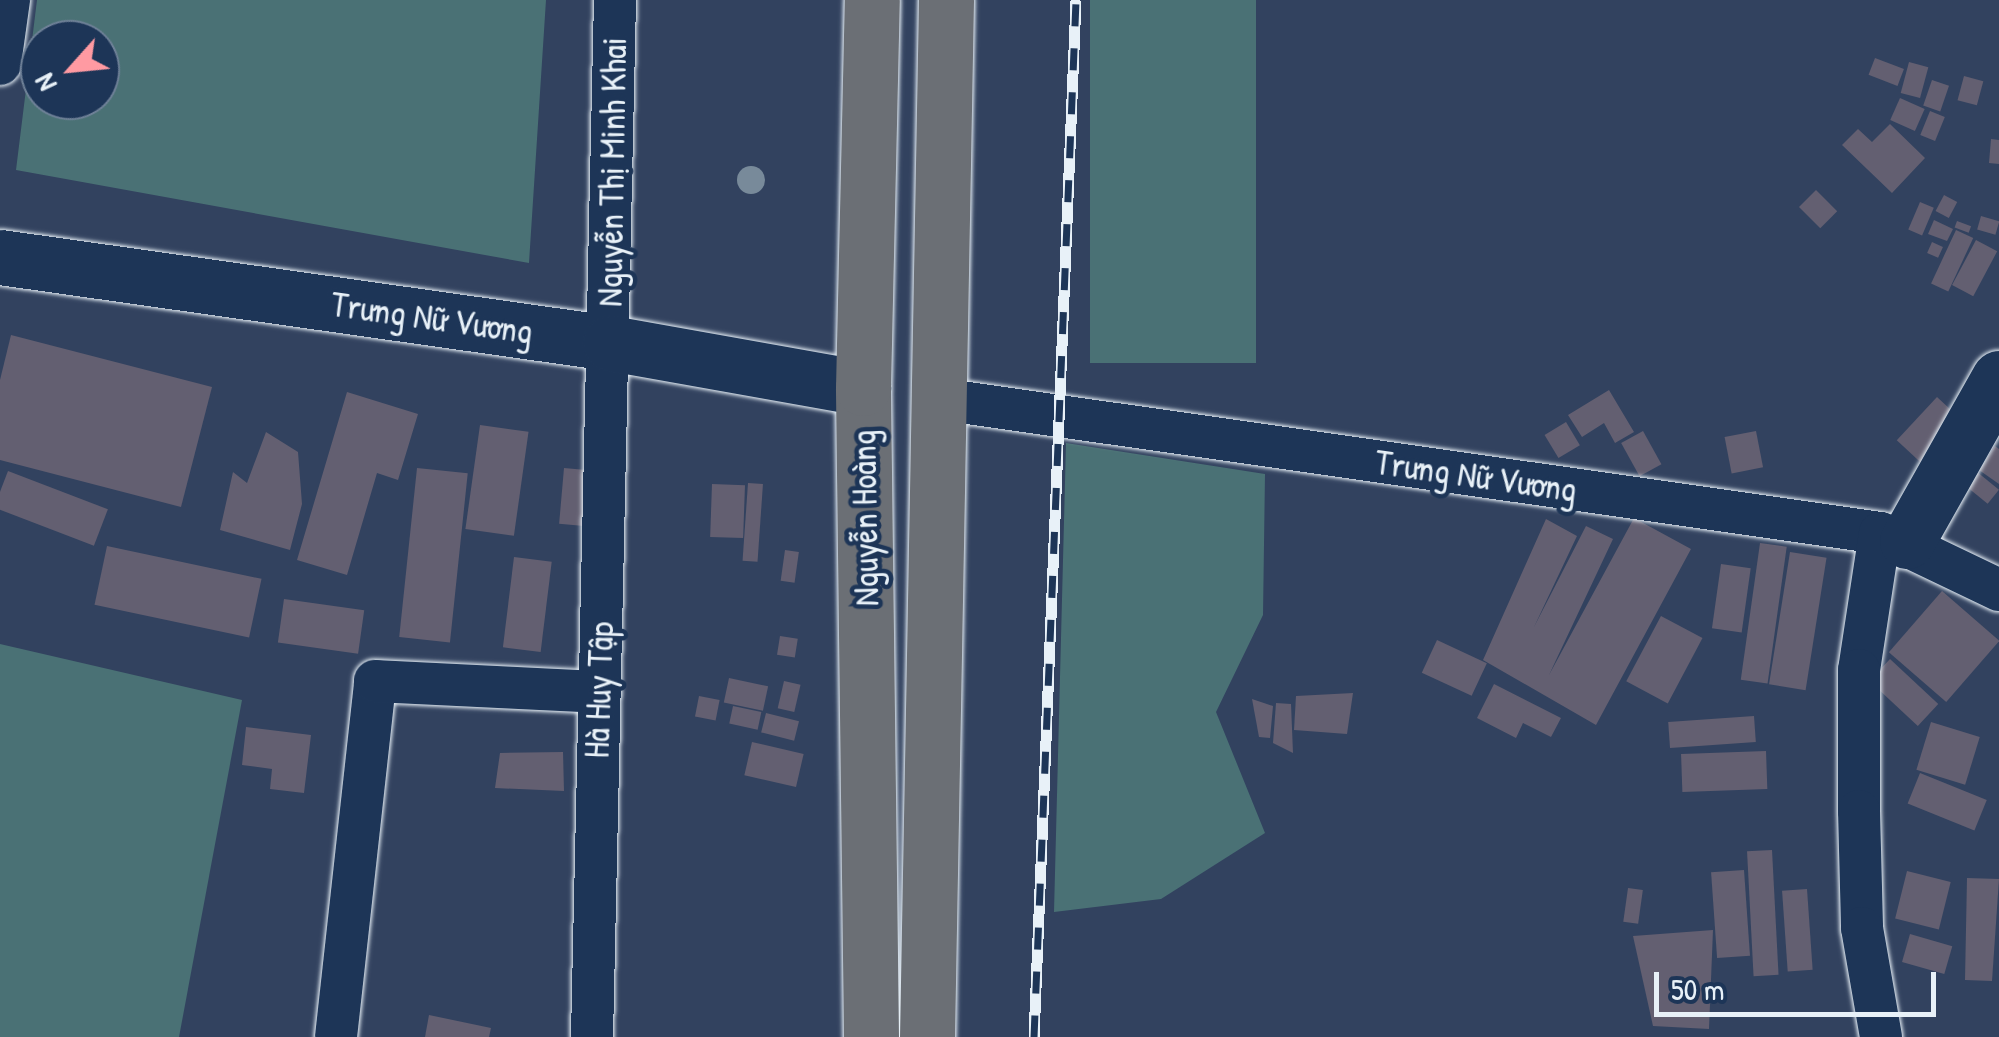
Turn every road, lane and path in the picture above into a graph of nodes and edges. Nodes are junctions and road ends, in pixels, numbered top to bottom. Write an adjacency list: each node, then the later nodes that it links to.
1 (9, 0): 5 (street)
2 (615, 0): 7 (street, Nguyễn Thị Minh Khai)
3 (872, 0): 9 (highway, Nguyễn Hoàng)
4 (946, 0): 10 (highway, Nguyễn Hoàng)
5 (0, 64)
6 (0, 257): 7 (street, Trưng Nữ Vương)
7 (610, 343): 9 (street, Trưng Nữ Vương); 14 (street, Hà Huy Tập)
8 (1999, 378): 11 (street)
9 (863, 388): 10 (highway); 17 (highway, Nguyễn Hoàng)
10 (940, 398): 11 (street, Trưng Nữ Vương); 18 (highway, Nguyễn Hoàng)
11 (1907, 543): 12 (street); 13 (street, Trưng Nữ Vương); 19 (street)
12 (1999, 555)
13 (1999, 590)
14 (597, 692): 15 (street); 16 (street, Hà Huy Tập)
15 (336, 1037)
16 (592, 1037)
17 (871, 1037)
18 (927, 1037)
19 (1880, 1037)

